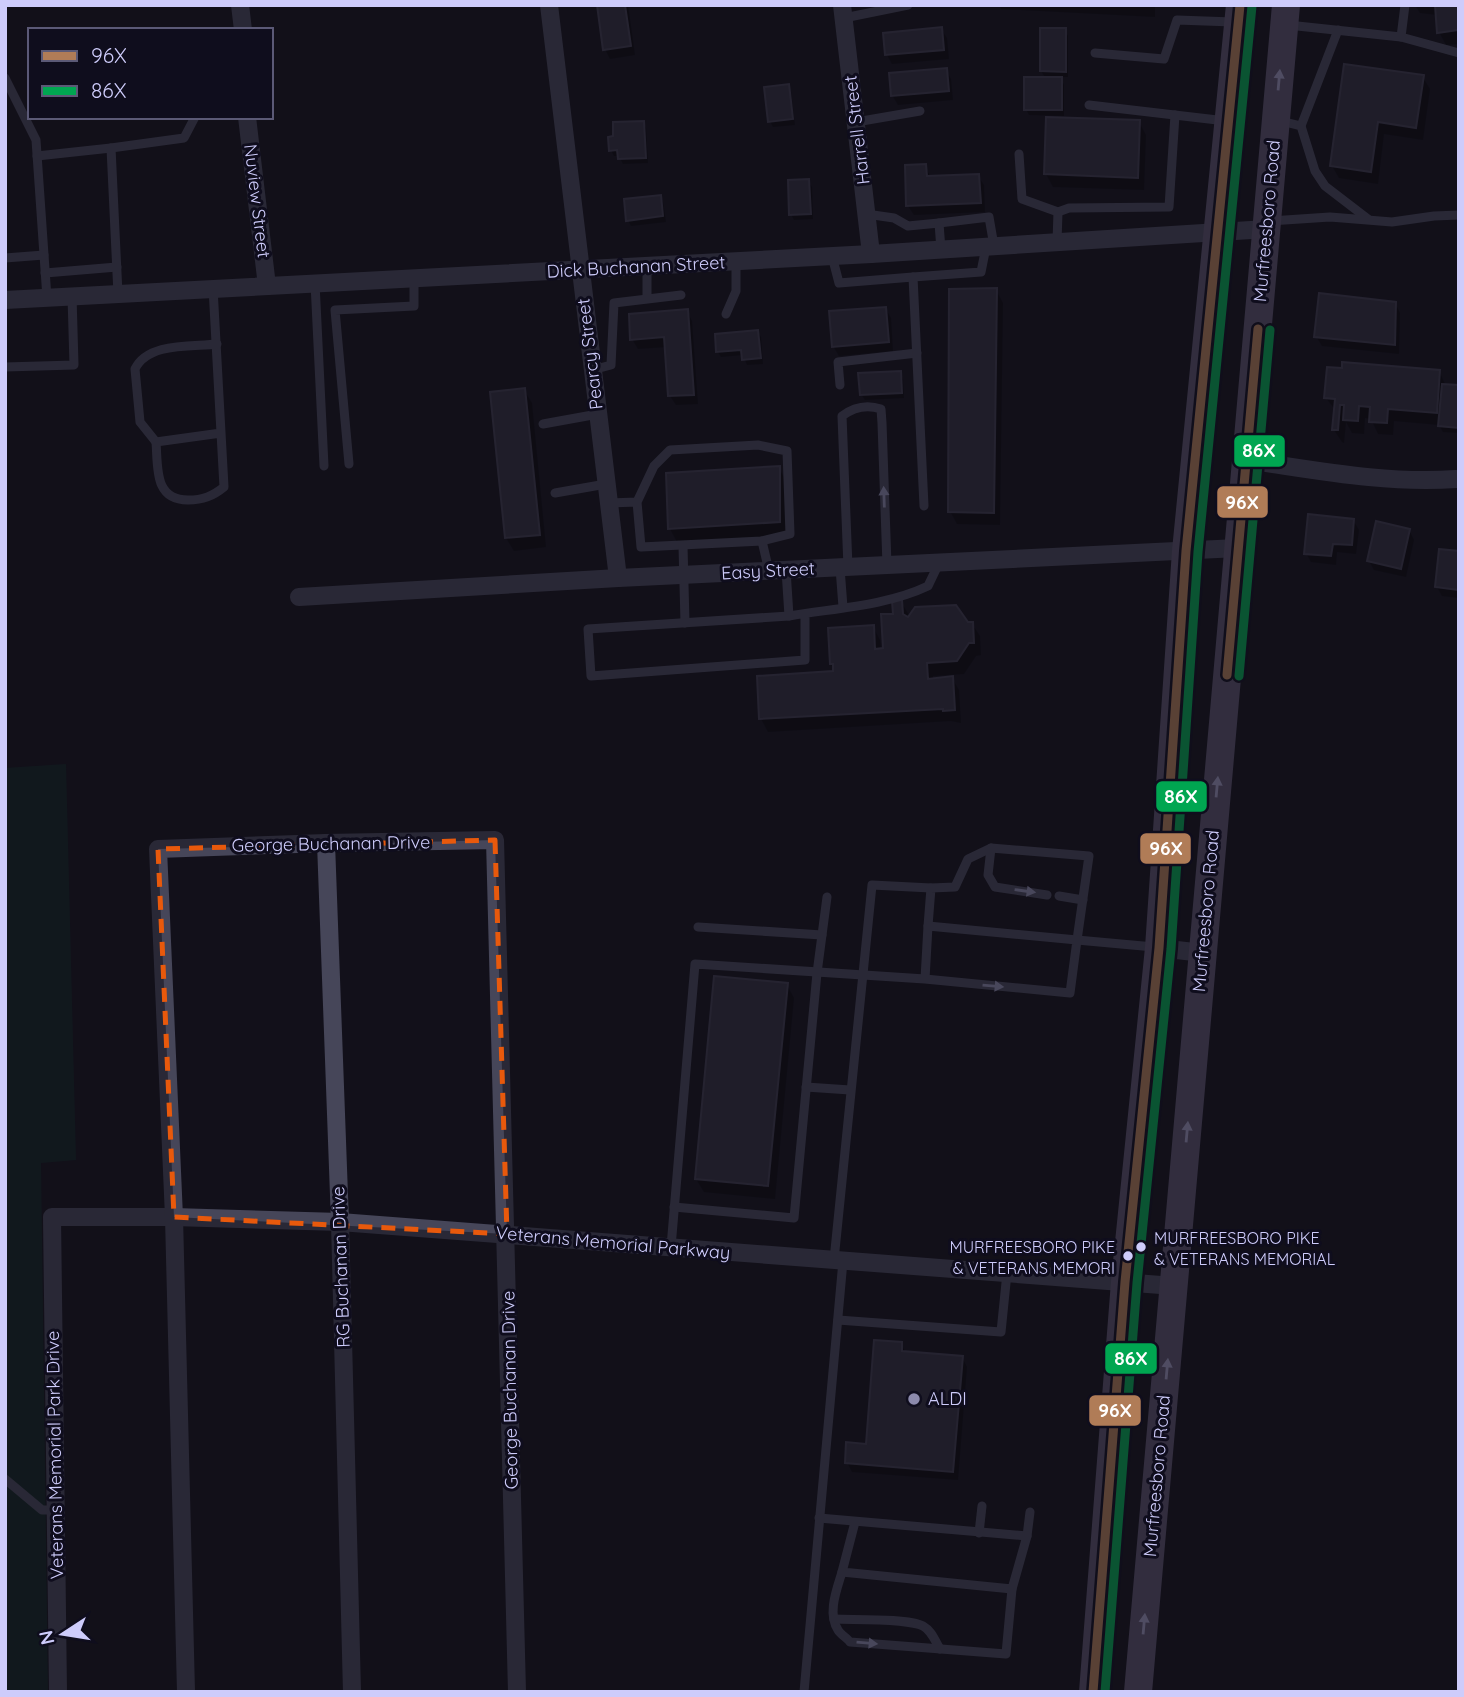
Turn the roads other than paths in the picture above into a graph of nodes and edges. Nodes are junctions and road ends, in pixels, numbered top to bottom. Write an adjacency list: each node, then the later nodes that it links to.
1 (240, 5): 8 (street)
2 (550, 5): 42 (street, Pearcy Street)
3 (908, 5): 5 (lane)
4 (1405, 5): 10 (lane)
5 (843, 12): 19 (street, Harrell Street)
6 (1239, 14): 11 (lane); 20 (main road)
7 (1285, 15): 9 (lane); 21 (main road, Murfreesboro Road, one-way to 7)
8 (243, 28)
9 (1338, 30): 10 (lane); 21 (lane)
10 (1401, 37): 12 (lane)
11 (1095, 53)
12 (1459, 53)
13 (5, 78): 24 (lane)
14 (1089, 105): 16 (lane)
15 (920, 111): 19 (lane)
16 (1175, 116): 20 (lane); 25 (lane)
17 (194, 119): 22 (lane)
18 (247, 119): 47 (street, Nuview Street)
19 (856, 122): 26 (street, Harrell Street)
20 (1228, 122): 31 (main road)
21 (1288, 123): 28 (lane); 30 (main road, Murfreesboro Road)
22 (111, 148): 24 (lane); 40 (lane)
23 (1019, 154): 25 (lane)
24 (37, 156): 36 (lane)
25 (1058, 212): 32 (lane)
26 (866, 214): 29 (lane); 35 (street, Harrell Street)
27 (1459, 215): 28 (lane)
28 (1370, 220): 30 (lane)
29 (939, 223): 33 (lane); 34 (lane)
30 (1267, 225): 31 (street, Dick Buchanan Street); 65 (main road, Murfreesboro Road)
31 (1216, 232): 32 (street, Dick Buchanan Street); 77 (main road)
32 (1057, 242): 33 (street, Dick Buchanan Street)
33 (990, 247): 34 (street, Dick Buchanan Street); 44 (lane)
34 (941, 250): 35 (street, Dick Buchanan Street)
35 (871, 254): 37 (street, Dick Buchanan Street)
36 (44, 255): 38 (lane); 43 (lane)
37 (832, 256): 39 (street, Dick Buchanan Street); 44 (lane)
38 (5, 258)
39 (736, 261): 41 (street, Dick Buchanan Street); 55 (lane)
40 (117, 267): 43 (lane); 49 (lane)
41 (647, 267): 42 (street, Dick Buchanan Street); 53 (lane)
42 (580, 270): 45 (street, Dick Buchanan Street); 59 (street, Pearcy Street)
43 (45, 273): 52 (lane)
44 (913, 277): 57 (lane)
45 (414, 278): 46 (street, Dick Buchanan Street); 66 (lane)
46 (315, 283): 47 (street, Dick Buchanan Street); 67 (lane)
47 (267, 286): 48 (street, Dick Buchanan Street)
48 (213, 288): 49 (street, Dick Buchanan Street); 56 (lane)
49 (118, 294): 51 (street, Dick Buchanan Street)
50 (681, 295): 53 (lane)
51 (72, 296): 52 (street, Dick Buchanan Street); 58 (lane)
52 (47, 298): 54 (street, Dick Buchanan Street)
53 (647, 298): 59 (lane)
54 (5, 300)
55 (726, 314)
56 (217, 344): 63 (lane); 64 (lane)
57 (917, 353): 60 (lane); 73 (lane)
58 (5, 367)
59 (592, 370): 61 (street, Pearcy Street)
60 (840, 385)
61 (598, 414): 62 (lane); 69 (street, Pearcy Street)
62 (543, 424)
63 (221, 433): 64 (lane); 64 (lane)
64 (156, 442)
65 (1246, 460): 68 (street); 76 (main road, Murfreesboro Road)
66 (349, 464)
67 (324, 466)
68 (1456, 479)
69 (606, 484): 70 (lane); 72 (street, Pearcy Street)
70 (555, 493)
71 (637, 502): 72 (lane); 74 (lane); 75 (lane)
72 (609, 503): 83 (street, Pearcy Street)
73 (925, 506)
74 (762, 541): 75 (lane); 81 (lane)
75 (683, 546): 82 (lane)
76 (1238, 548): 77 (street, Easy Street); 101 (main road, Murfreesboro Road, one-way to 76)
77 (1186, 551): 78 (street, Easy Street); 100 (main road)
78 (939, 563): 79 (street, Easy Street); 85 (lane)
79 (887, 565): 80 (street, Easy Street); 80 (lane, one-way to 80)
80 (844, 567): 81 (street, Easy Street); 85 (lane)
81 (778, 571): 82 (street, Easy Street); 87 (lane)
82 (682, 575): 83 (street, Easy Street); 88 (lane)
83 (618, 578): 84 (street, Easy Street)
84 (299, 597)
85 (842, 607): 86 (lane)
86 (805, 614): 87 (lane); 88 (lane)
87 (789, 617): 88 (lane)
88 (685, 623)
89 (326, 843): 109 (street, George Buchanan Drive); 110 (street, RG Buchanan Drive); 111 (street, George Buchanan Drive)
90 (992, 848): 91 (lane); 92 (lane, one-way to 92); 95 (lane)
91 (931, 888): 96 (lane); 103 (lane)
92 (1047, 895)
93 (1059, 896): 95 (lane)
94 (827, 897): 98 (lane)
95 (1083, 900): 99 (lane)
96 (928, 926): 99 (lane); 104 (lane)
97 (698, 927): 98 (lane)
98 (821, 935): 102 (lane)
99 (1077, 940): 100 (lane); 104 (lane, one-way to 99)
100 (1160, 948): 101 (street); 115 (main road)
101 (1203, 953): 116 (main road, Murfreesboro Road, one-way to 101)
102 (817, 973): 103 (lane); 105 (lane); 107 (lane)
103 (862, 976): 104 (lane); 106 (lane)
104 (925, 979)
105 (806, 1087): 106 (lane); 107 (lane)
106 (850, 1090): 113 (lane)
107 (674, 1207): 112 (lane)
108 (52, 1217): 109 (street, Veterans Memorial Parkway); 120 (street, Veterans Memorial Park Drive)
109 (174, 1217): 110 (street, Veterans Memorial Parkway); 131 (street, George Buchanan Drive)
110 (340, 1222): 111 (street, Veterans Memorial Parkway); 132 (street, RG Buchanan Drive)
111 (507, 1234): 112 (street, Veterans Memorial Parkway); 133 (street, George Buchanan Drive)
112 (671, 1247): 113 (street, Veterans Memorial Parkway)
113 (839, 1260): 114 (street, Veterans Memorial Parkway); 117 (lane)
114 (1007, 1273): 115 (street, Veterans Memorial Parkway); 117 (lane)
115 (1125, 1282): 116 (street, Veterans Memorial Parkway); 135 (main road)
116 (1174, 1286): 136 (main road, Murfreesboro Road, one-way to 116)
117 (838, 1320): 122 (lane)
118 (5, 1479): 120 (lane)
119 (982, 1506): 124 (lane)
120 (56, 1510): 130 (street, Veterans Memorial Park Drive)
121 (1030, 1512): 125 (lane)
122 (819, 1518): 123 (lane); 134 (lane)
123 (855, 1522): 124 (lane); 126 (lane)
124 (979, 1532): 125 (lane)
125 (1027, 1536): 127 (lane)
126 (842, 1572): 127 (lane); 128 (lane)
127 (1012, 1589): 129 (lane)
128 (834, 1619): 129 (lane, one-way to 129); 129 (lane)
129 (940, 1649)
130 (58, 1692)
131 (186, 1692)
132 (352, 1692)
133 (517, 1692)
134 (804, 1692)
135 (1093, 1692)
136 (1138, 1692)

